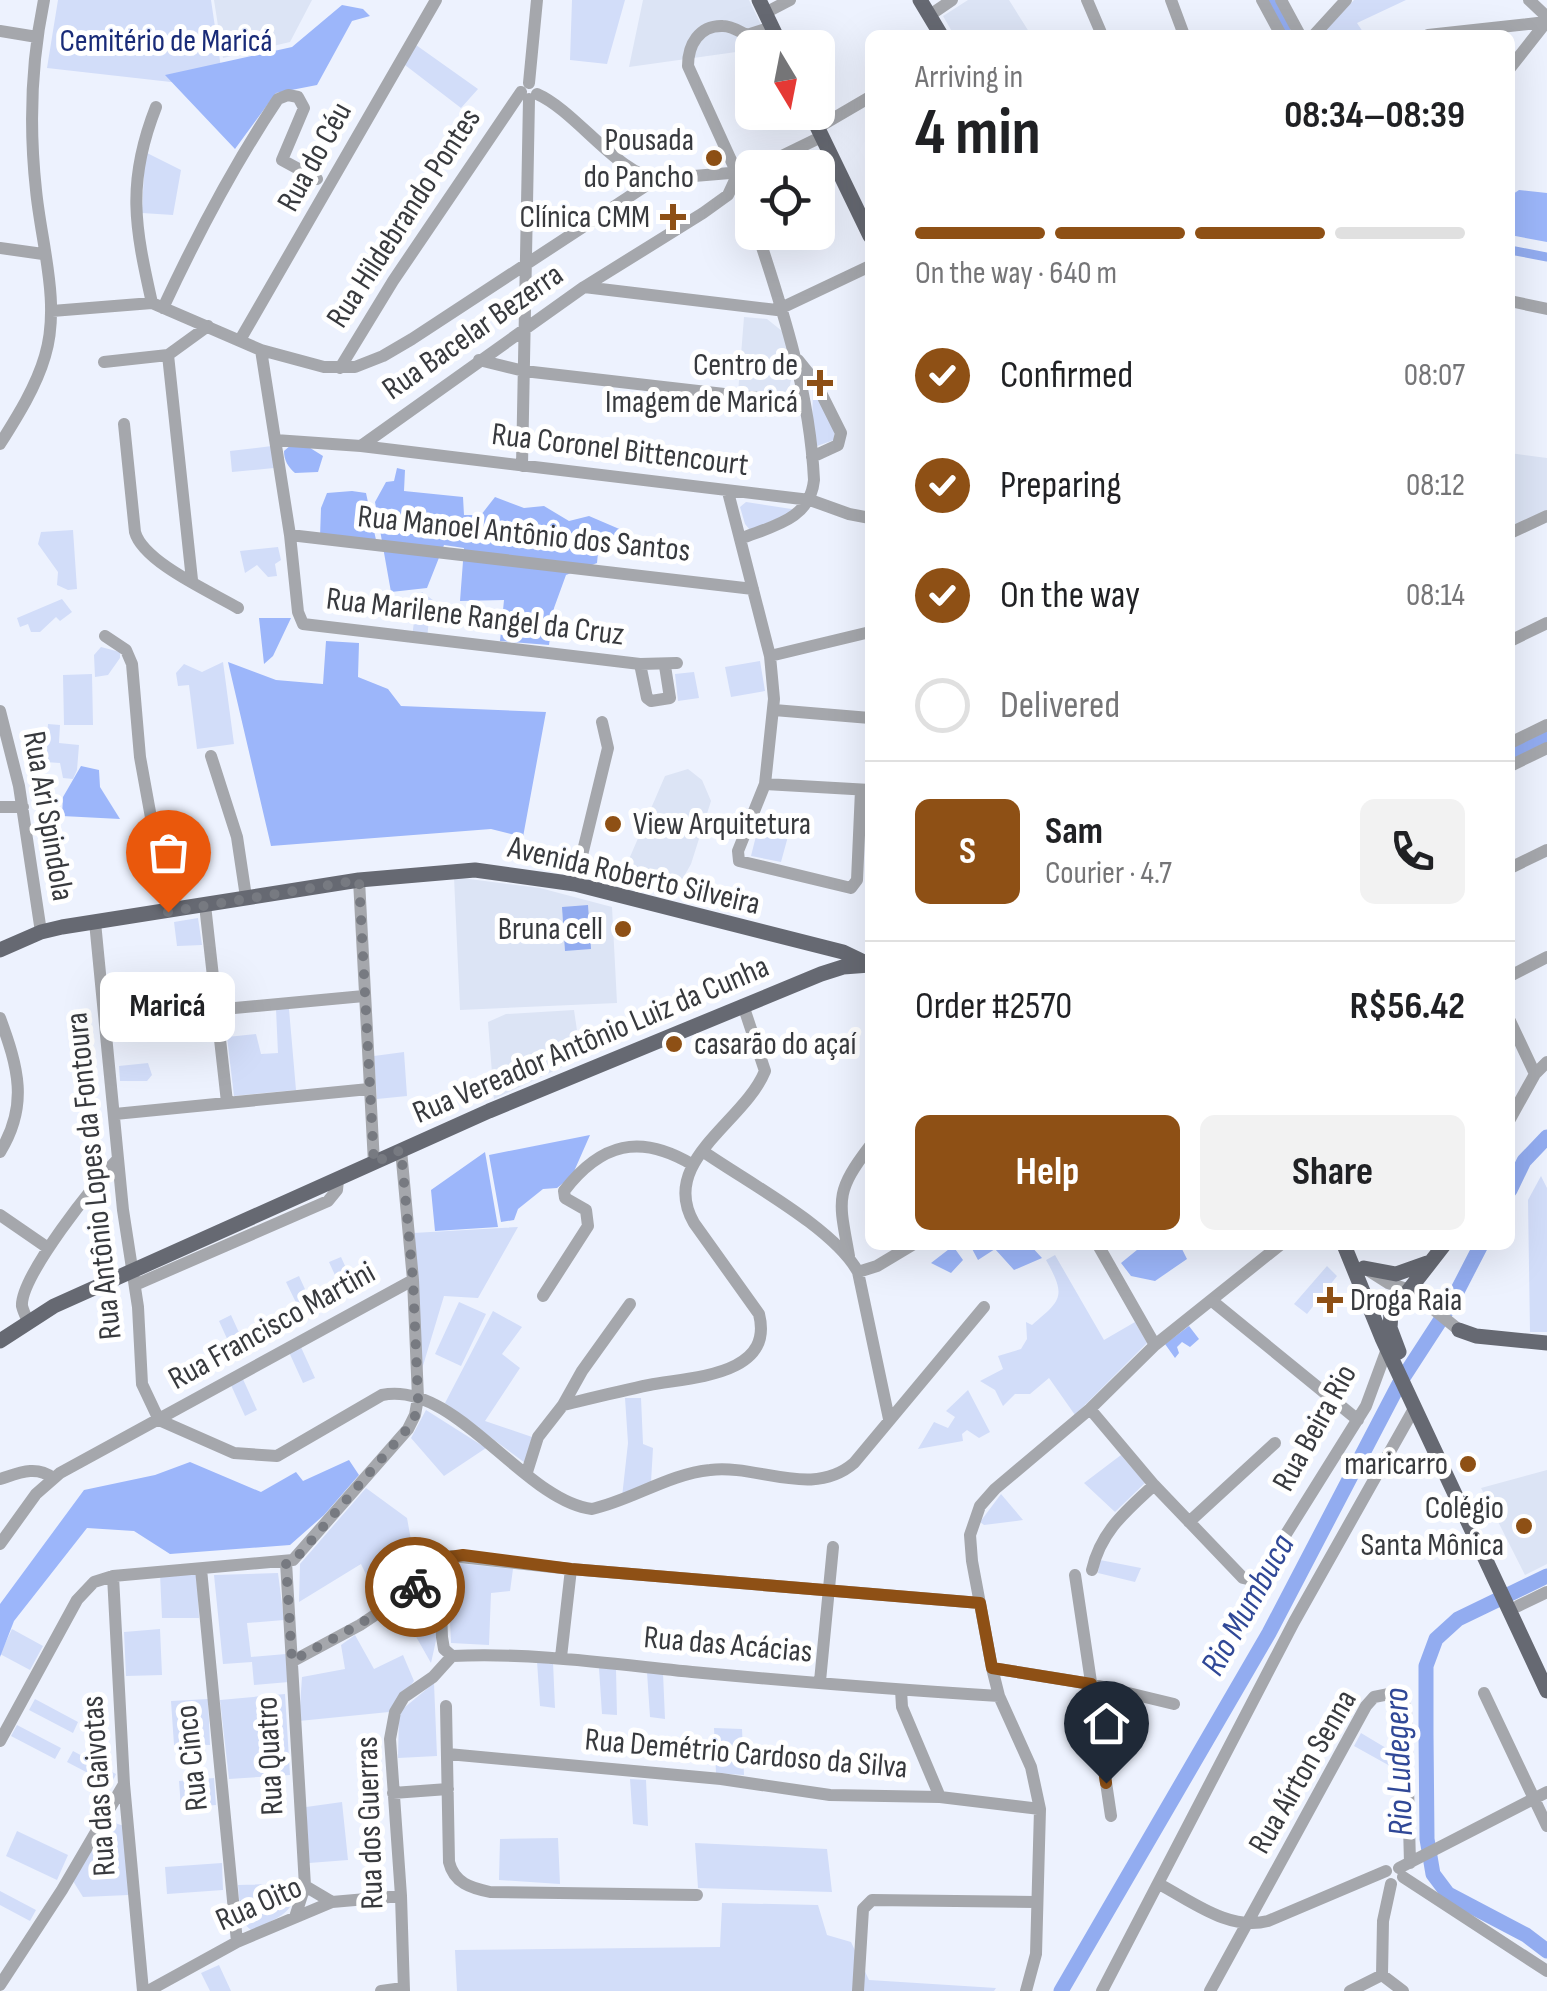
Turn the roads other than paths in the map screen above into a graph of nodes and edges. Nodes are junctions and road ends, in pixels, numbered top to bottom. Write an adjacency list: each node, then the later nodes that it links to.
1 (44, 0): 24 (street)
2 (436, 0): 54 (street, Rua do Céu)
3 (536, 0): 26 (street)
4 (790, 0): 13 (street)
5 (920, 0): 14 (main road)
6 (952, 0): 14 (street)
7 (1087, 0): 17 (street)
8 (1170, 0): 18 (street)
9 (1262, 0): 19 (street)
10 (1281, 0): 20 (street)
11 (1346, 0): 21 (street)
12 (1529, 0): 15 (street)
13 (766, 13): 33 (street)
14 (930, 15): 16 (main road)
15 (1547, 20): 22 (street); 25 (street)
16 (938, 30)
17 (1100, 30)
18 (1182, 30)
19 (1278, 30)
20 (1297, 30)
21 (1319, 30)
22 (1468, 30)
23 (0, 31): 24 (street)
24 (37, 37): 43 (street)
25 (1515, 62)
26 (526, 94): 34 (street); 44 (street); 60 (street, Rua Hildebrando Pontes)
27 (865, 100): 29 (street)
28 (156, 107): 48 (street)
29 (835, 116)
30 (810, 130): 32 (street)
31 (818, 130): 40 (main road)
32 (778, 150)
33 (735, 161)
34 (636, 174): 37 (street); 39 (street)
35 (735, 174): 37 (street)
36 (318, 179): 48 (street)
37 (658, 180): 39 (street)
38 (735, 183): 46 (street, Rua Bacelar Bezerra)
39 (635, 192): 44 (street)
40 (865, 226)
41 (0, 248): 43 (street)
42 (763, 250): 49 (street)
43 (43, 254): 51 (street)
44 (525, 266): 53 (street); 60 (street)
45 (865, 268): 49 (street)
46 (584, 287): 49 (street); 53 (street, Rua Bacelar Bezerra)
47 (1515, 302): 50 (street)
48 (158, 306): 51 (street); 52 (street)
49 (784, 309): 57 (street)
50 (1547, 309)
51 (52, 310): 65 (street)
52 (208, 326): 54 (street); 56 (street)
53 (524, 329): 58 (street, Rua Bacelar Bezerra); 61 (street)
54 (240, 340): 55 (street)
55 (260, 350): 60 (street); 64 (street)
56 (168, 356): 59 (street); 76 (street)
57 (796, 358): 62 (street); 67 (street)
58 (479, 360): 61 (street); 66 (street, Rua Bacelar Bezerra)
59 (104, 362)
60 (340, 368)
61 (524, 370): 62 (street); 68 (street)
62 (803, 403): 67 (street)
63 (124, 424): 76 (street)
64 (275, 440): 66 (street); 74 (street)
65 (0, 444)
66 (361, 446): 68 (street, Rua Coronel Bittencourt)
67 (812, 457): 70 (street)
68 (522, 466): 69 (street, Rua Coronel Bittencourt)
69 (728, 492): 70 (street, Rua Coronel Bittencourt); 75 (street)
70 (810, 500): 72 (street, Rua Coronel Bittencourt); 75 (street)
71 (1547, 516): 73 (street)
72 (865, 517)
73 (1515, 532)
74 (290, 534): 77 (street, Rua Manoel Antônio dos Santos); 84 (street, Rua Marilene Rangel da Cruz)
75 (740, 540): 77 (street)
76 (192, 580): 78 (street)
77 (752, 589): 83 (street)
78 (238, 608)
79 (1547, 623): 82 (street)
80 (865, 633): 83 (street)
81 (104, 636): 105 (street)
82 (1515, 639)
83 (770, 656): 85 (street)
84 (640, 664): 84 (street, Rua Marilene Rangel da Cruz)
85 (774, 710): 87 (street); 95 (street)
86 (0, 711): 91 (street, Rua Ari Spindola)
87 (865, 718)
88 (602, 722): 102 (street)
89 (1547, 726): 90 (street)
90 (1515, 741)
91 (5, 748): 98 (street, Rua Ari Spindola)
92 (1547, 748): 94 (street)
93 (211, 756): 103 (street)
94 (1515, 764)
95 (765, 784): 96 (street); 96 (street)
96 (865, 790)
97 (0, 806): 98 (street)
98 (23, 807): 107 (street, Rua Ari Spindola)
99 (1547, 850): 100 (street)
100 (1515, 866)
101 (359, 880): 102 (main road, Avenida Roberto Silveira); 103 (main road, Avenida Roberto Silveira); 115 (street)
102 (575, 884): 109 (main road, Avenida Roberto Silveira)
103 (246, 898): 104 (main road, Avenida Roberto Silveira)
104 (205, 905): 105 (main road, Avenida Roberto Silveira); 117 (street)
105 (168, 912): 106 (main road, Avenida Roberto Silveira)
106 (95, 922): 107 (main road, Avenida Roberto Silveira); 119 (street, Rua Antônio Lopes da Fontoura)
107 (41, 932): 108 (main road, Avenida Roberto Silveira)
108 (0, 950)
109 (843, 952): 110 (main road, Avenida Roberto Silveira); 112 (main road, Avenida Roberto Silveira)
110 (865, 953)
111 (1547, 958): 114 (street)
112 (865, 963)
113 (865, 965): 116 (main road, Rua Vereador Antônio Luiz da Cunha)
114 (1515, 974)
115 (364, 996): 117 (street); 123 (street)
116 (743, 1005): 127 (main road, Rua Vereador Antônio Luiz da Cunha); 129 (street)
117 (216, 1010): 119 (street); 124 (street)
118 (0, 1018): 128 (street)
119 (106, 1020): 126 (street, Rua Antônio Lopes da Fontoura)
120 (1515, 1030): 122 (street)
121 (1547, 1062): 122 (street)
122 (1536, 1074): 125 (street)
123 (369, 1089): 124 (street); 132 (street)
124 (227, 1102): 126 (street)
125 (1515, 1110)
126 (115, 1114): 131 (street, Rua Antônio Lopes da Fontoura)
127 (401, 1150): 132 (main road, Rua Vereador Antônio Luiz da Cunha); 148 (street)
128 (0, 1152)
129 (704, 1152): 133 (street); 136 (street)
130 (865, 1153): 135 (street)
131 (118, 1159): 137 (street); 147 (street, Rua Antônio Lopes da Fontoura)
132 (374, 1163): 147 (main road, Rua Vereador Antônio Luiz da Cunha)
133 (693, 1165): 150 (street); 162 (street)
134 (0, 1215): 137 (street)
135 (843, 1222): 136 (street); 143 (street)
136 (828, 1237): 143 (street)
137 (48, 1248): 154 (street)
138 (904, 1250): 146 (street)
139 (1101, 1250): 158 (street)
140 (1274, 1250): 151 (street)
141 (1346, 1250): 145 (street); 159 (main road)
142 (1440, 1250): 144 (main road)
143 (849, 1256): 146 (street)
144 (1432, 1261): 145 (main road); 149 (main road)
145 (1364, 1268): 149 (street)
146 (858, 1272): 164 (street)
147 (133, 1278): 154 (main road, Rua Vereador Antônio Luiz da Cunha); 165 (street, Rua Antônio Lopes da Fontoura)
148 (413, 1280): 160 (street); 165 (street, Rua Francisco Martini)
149 (1416, 1294): 155 (street); 159 (main road)
150 (543, 1296)
151 (1211, 1300): 158 (street); 166 (street)
152 (630, 1304): 162 (street)
153 (984, 1307): 164 (street)
154 (28, 1321): 156 (main road, Rua Vereador Antônio Luiz da Cunha)
155 (1458, 1330): 157 (main road)
156 (0, 1341)
157 (1547, 1343)
158 (1156, 1345): 163 (street)
159 (1392, 1353): 161 (main road); 166 (street, Rua Beira Rio)
160 (418, 1398): 165 (street); 168 (street); 175 (street)
161 (1414, 1398): 185 (main road); 213 (street)
162 (563, 1405): 168 (street)
163 (1090, 1409): 171 (street); 184 (street)
164 (889, 1418): 168 (street)
165 (158, 1420): 169 (street, Rua Francisco Martini)
166 (1358, 1420): 172 (street, Rua Beira Rio)
167 (1276, 1443): 172 (street)
168 (528, 1472)
169 (53, 1478): 170 (street); 173 (street)
170 (0, 1479)
171 (1154, 1485): 172 (street); 179 (street)
172 (1189, 1522)
173 (0, 1544)
174 (833, 1547): 182 (street)
175 (286, 1562): 177 (street); 188 (street, Rua Quatro)
176 (440, 1563): 178 (street); 186 (street); 188 (street)
177 (201, 1569): 181 (street); 221 (street, Rua Cinco)
178 (571, 1569): 182 (street); 187 (street)
179 (1092, 1570)
180 (1074, 1575): 192 (street)
181 (113, 1576): 199 (street); 201 (street, Rua das Gaivotas)
182 (829, 1591): 184 (street); 191 (street)
183 (1547, 1592): 185 (street)
184 (980, 1603): 189 (street)
185 (1514, 1603): 190 (main road); 194 (main road)
186 (452, 1656): 187 (street, Rua das Acácias); 203 (street, Rua dos Guerras)
187 (562, 1657): 191 (street, Rua das Acácias)
188 (292, 1661): 214 (street, Rua Quatro)
189 (992, 1668): 192 (street); 196 (street)
190 (1547, 1668)
191 (820, 1680): 193 (street, Rua das Acácias)
192 (1091, 1684): 197 (street); 209 (street)
193 (901, 1690): 196 (street, Rua das Acácias); 205 (street)
194 (1547, 1691)
195 (1484, 1693): 206 (street)
196 (999, 1696): 207 (street)
197 (1174, 1704)
198 (446, 1706): 200 (street)
199 (0, 1740)
200 (448, 1754): 202 (street); 205 (street, Rua Demétrio Cardoso da Silva)
201 (124, 1784): 208 (street); 210 (street, Rua das Gaivotas)
202 (448, 1789): 203 (street); 215 (street)
203 (393, 1792): 216 (street, Rua dos Guerras)
204 (1547, 1792): 206 (street)
205 (940, 1798): 207 (street, Rua Demétrio Cardoso da Silva)
206 (1533, 1799): 211 (street); 212 (street)
207 (1040, 1809): 218 (street)
208 (107, 1813): 210 (street); 224 (street)
209 (1110, 1816)
210 (128, 1819): 227 (street, Rua das Gaivotas)
211 (1547, 1826)
212 (1401, 1874): 220 (street); 220 (street, Rua Aírton Senna); 222 (street); 223 (street)
213 (1159, 1884): 220 (street); 231 (street)
214 (305, 1886): 217 (street); 219 (street, Rua Quatro)
215 (697, 1895)
216 (401, 1896): 217 (street, Rua Oito); 226 (street, Rua dos Guerras)
217 (332, 1902): 219 (street, Rua Oito)
218 (1035, 1902): 229 (street); 230 (street)
219 (295, 1917): 221 (street, Rua Oito)
220 (1248, 1925): 232 (street, Rua Aírton Senna)
221 (237, 1942): 227 (street, Rua Oito)
222 (1547, 1971)
223 (1382, 1975): 225 (street); 234 (street)
224 (0, 1985)
225 (1354, 1989): 233 (street)
226 (403, 1990): 228 (street)
227 (146, 1991)
228 (381, 1991)
229 (858, 1991)
230 (1026, 1991)
231 (1102, 1991)
232 (1210, 1991)
233 (1376, 1991)
234 (1400, 1991)

